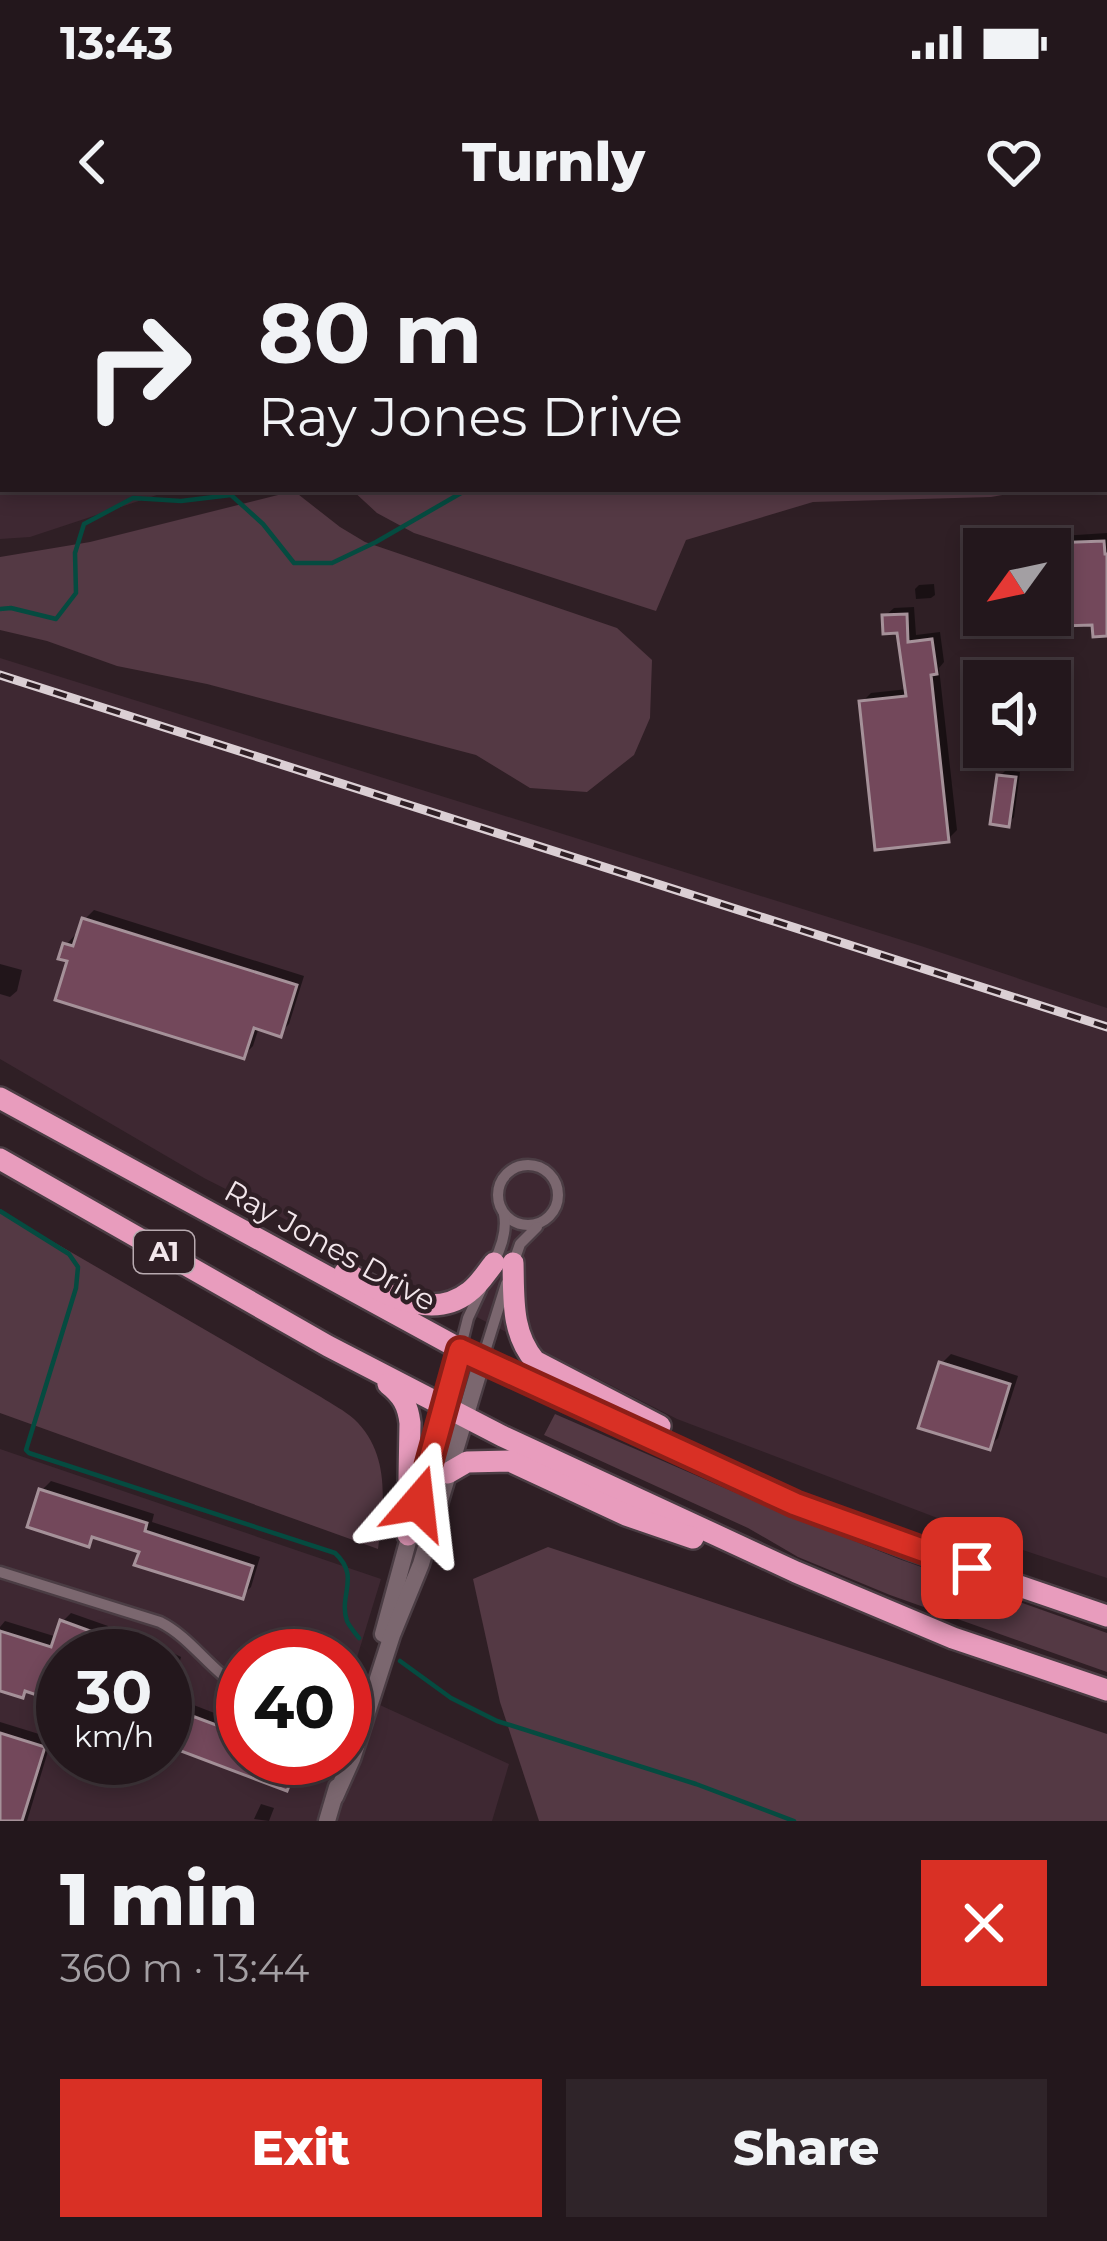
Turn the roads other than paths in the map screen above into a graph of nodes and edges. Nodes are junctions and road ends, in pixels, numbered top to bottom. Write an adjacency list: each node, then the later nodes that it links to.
1 (0, 1098): 4 (highway, Ray Jones Drive / A1)
2 (0, 1159): 9 (highway, A1)
3 (503, 1214): 5 (street); 5 (street); 6 (street)
4 (212, 1216): 6 (highway); 7 (highway, Ray Jones Drive / A1)
5 (544, 1222): 6 (street)
6 (504, 1263): 7 (street); 8 (street); 12 (highway)
7 (460, 1350): 8 (highway, Ray Jones Drive / A1); 10 (street)
8 (482, 1361): 10 (street); 12 (highway, Ray Jones Drive / A1)
9 (370, 1368): 10 (highway, A1); 13 (highway)
10 (455, 1412): 11 (street); 13 (street); 15 (highway, A1)
11 (448, 1473): 15 (highway); 21 (street)
12 (795, 1504): 16 (highway, Ray Jones Drive / A1)
13 (408, 1534): 18 (street)
14 (0, 1572): 17 (street)
15 (796, 1572): 19 (highway, A1)
16 (1107, 1616)
17 (216, 1670)
18 (372, 1672)
19 (1107, 1690)
20 (338, 1785): 21 (street)
21 (335, 1797): 22 (street)
22 (327, 1821)

